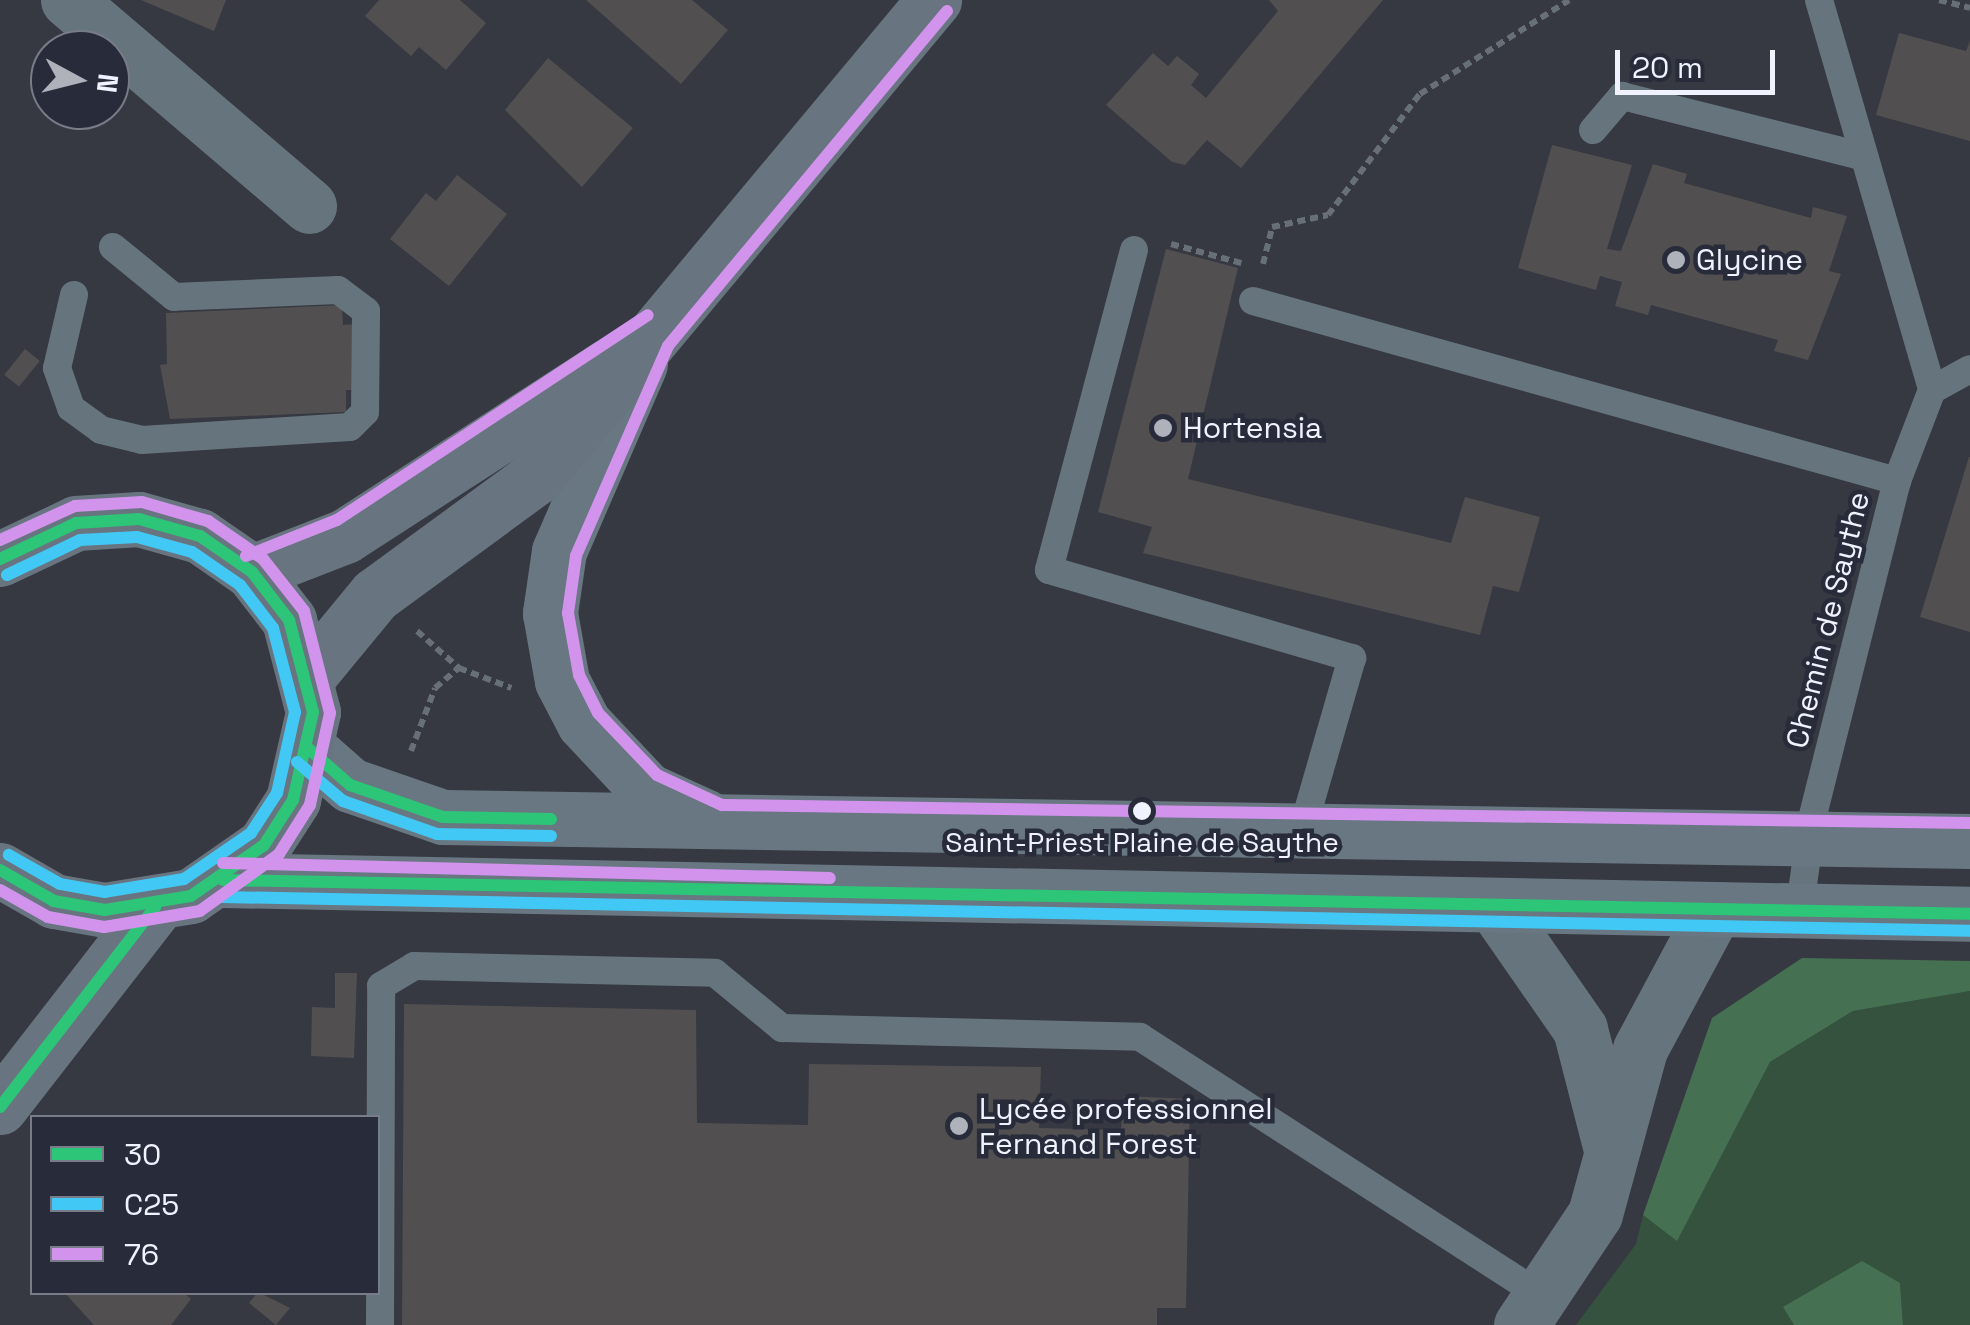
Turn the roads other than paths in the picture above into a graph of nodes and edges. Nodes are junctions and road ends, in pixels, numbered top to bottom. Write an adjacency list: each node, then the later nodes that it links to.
1 (68, 0): 6 (street)
2 (934, 0): 11 (main road)
3 (1819, 0): 5 (lane)
4 (1594, 130): 5 (lane)
5 (1860, 156): 13 (lane)
6 (308, 206)
7 (113, 247): 9 (lane)
8 (1134, 250): 20 (lane)
9 (74, 295)
10 (1253, 301): 14 (lane)
11 (653, 337): 16 (main road); 17 (main road); 19 (street)
12 (1970, 369): 13 (lane)
13 (1932, 390): 14 (lane, Chemin de Saythe)
14 (1897, 480): 21 (lane, Chemin de Saythe)
15 (6, 545): 16 (main road)
16 (252, 572): 17 (main road)
17 (309, 675): 18 (main road)
18 (310, 750): 19 (street); 24 (main road)
19 (718, 822): 20 (street)
20 (1302, 831): 21 (street)
21 (1808, 838): 22 (street); 28 (lane, Chemin de Saythe)
22 (1970, 841)
23 (0, 870): 25 (main road)
24 (223, 880): 25 (main road); 26 (street)
25 (155, 907): 30 (main road)
26 (1496, 908): 27 (street); 31 (street)
27 (1714, 913): 28 (street); 31 (street)
28 (1799, 914): 29 (street)
29 (1970, 914)
30 (0, 1107)
31 (1612, 1154): 32 (street)
32 (1532, 1311): 33 (lane)
33 (380, 1325)

